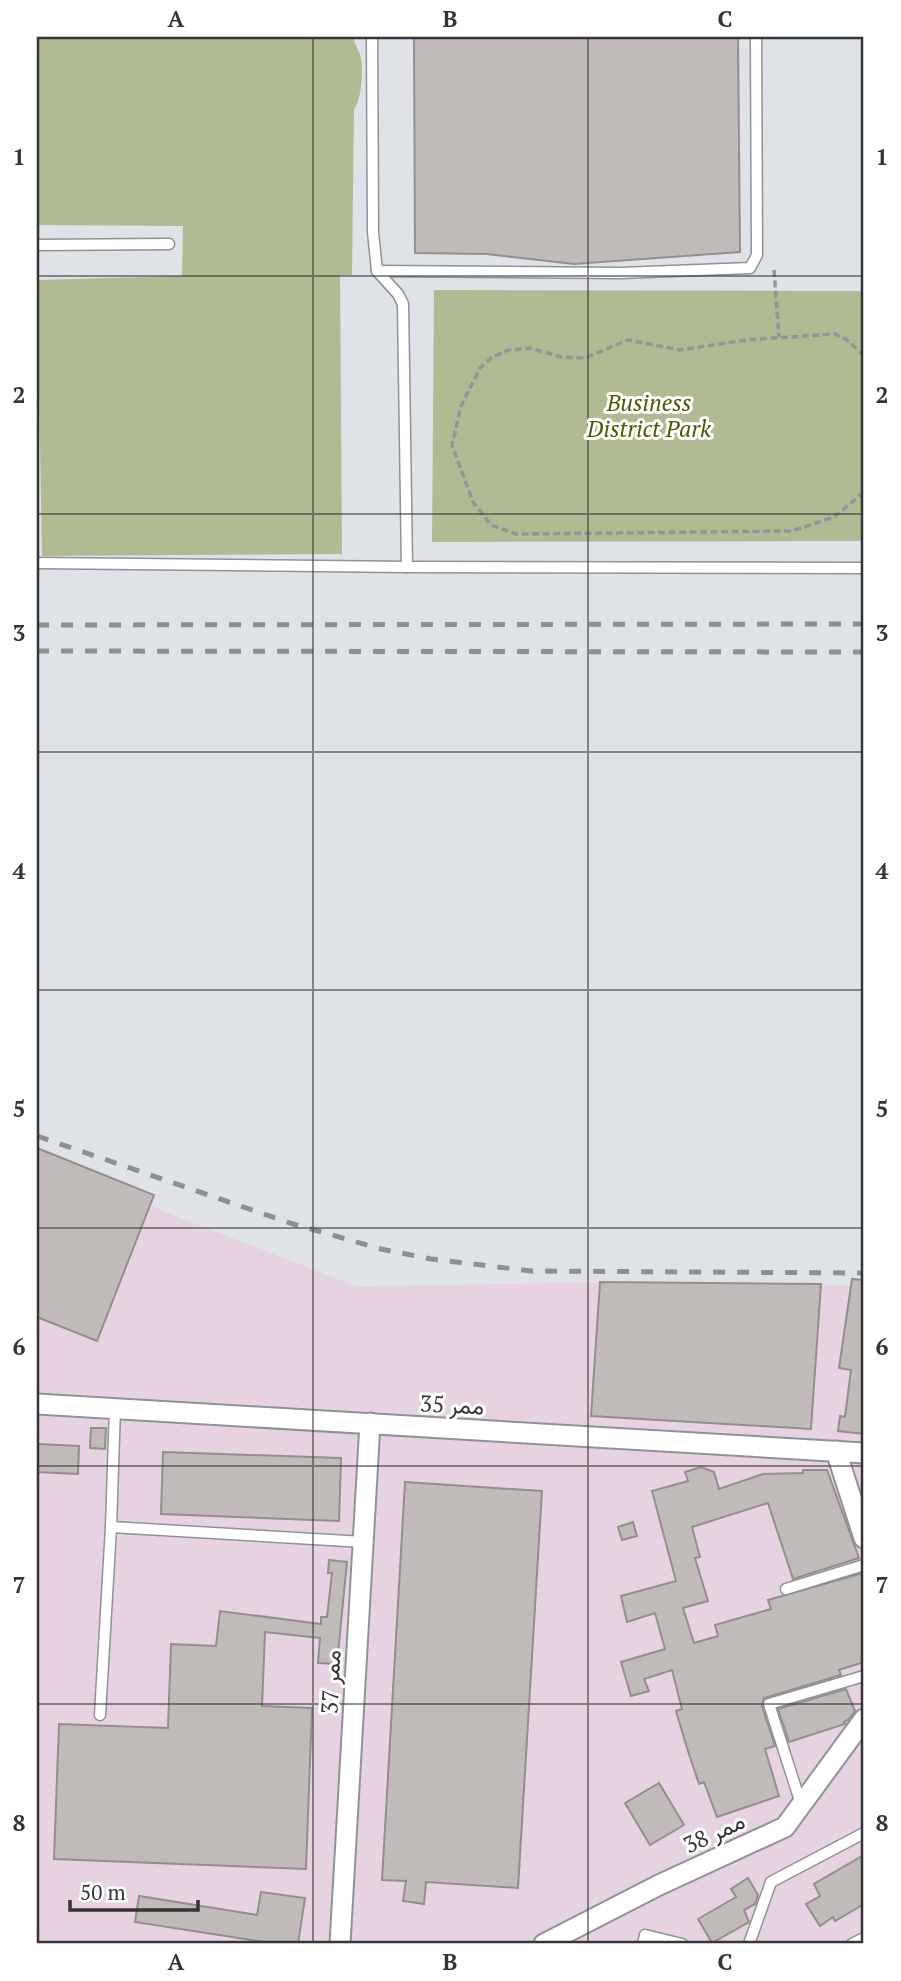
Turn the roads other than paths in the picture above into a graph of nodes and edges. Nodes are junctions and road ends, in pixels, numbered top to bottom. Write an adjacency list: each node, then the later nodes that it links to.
1 (372, 37): 5 (lane)
2 (756, 37): 5 (lane)
3 (169, 244): 4 (lane)
4 (37, 245)
5 (377, 271): 7 (lane)
6 (37, 563): 7 (lane)
7 (407, 567): 8 (lane)
8 (864, 568)
9 (37, 1404): 10 (street, ممر 35)
10 (115, 1408): 11 (street, ممر 35); 14 (lane)
11 (370, 1423): 12 (street, ممر 35); 16 (street, ممر 37)
12 (836, 1451): 13 (street, ممر 35); 15 (street)
13 (864, 1453)
14 (111, 1527): 16 (lane); 20 (lane)
15 (864, 1538)
16 (364, 1542): 25 (street, ممر 37)
17 (864, 1566): 18 (lane)
18 (786, 1589)
19 (864, 1676): 22 (lane)
20 (100, 1715)
21 (864, 1719): 22 (street, ممر 38)
22 (801, 1804): 26 (street, ممر 38)
23 (864, 1833): 29 (lane)
24 (864, 1938): 30 (lane)
25 (340, 1944)
26 (544, 1944)
27 (643, 1944): 28 (lane)
28 (682, 1944)
29 (749, 1944)
30 (852, 1944)

